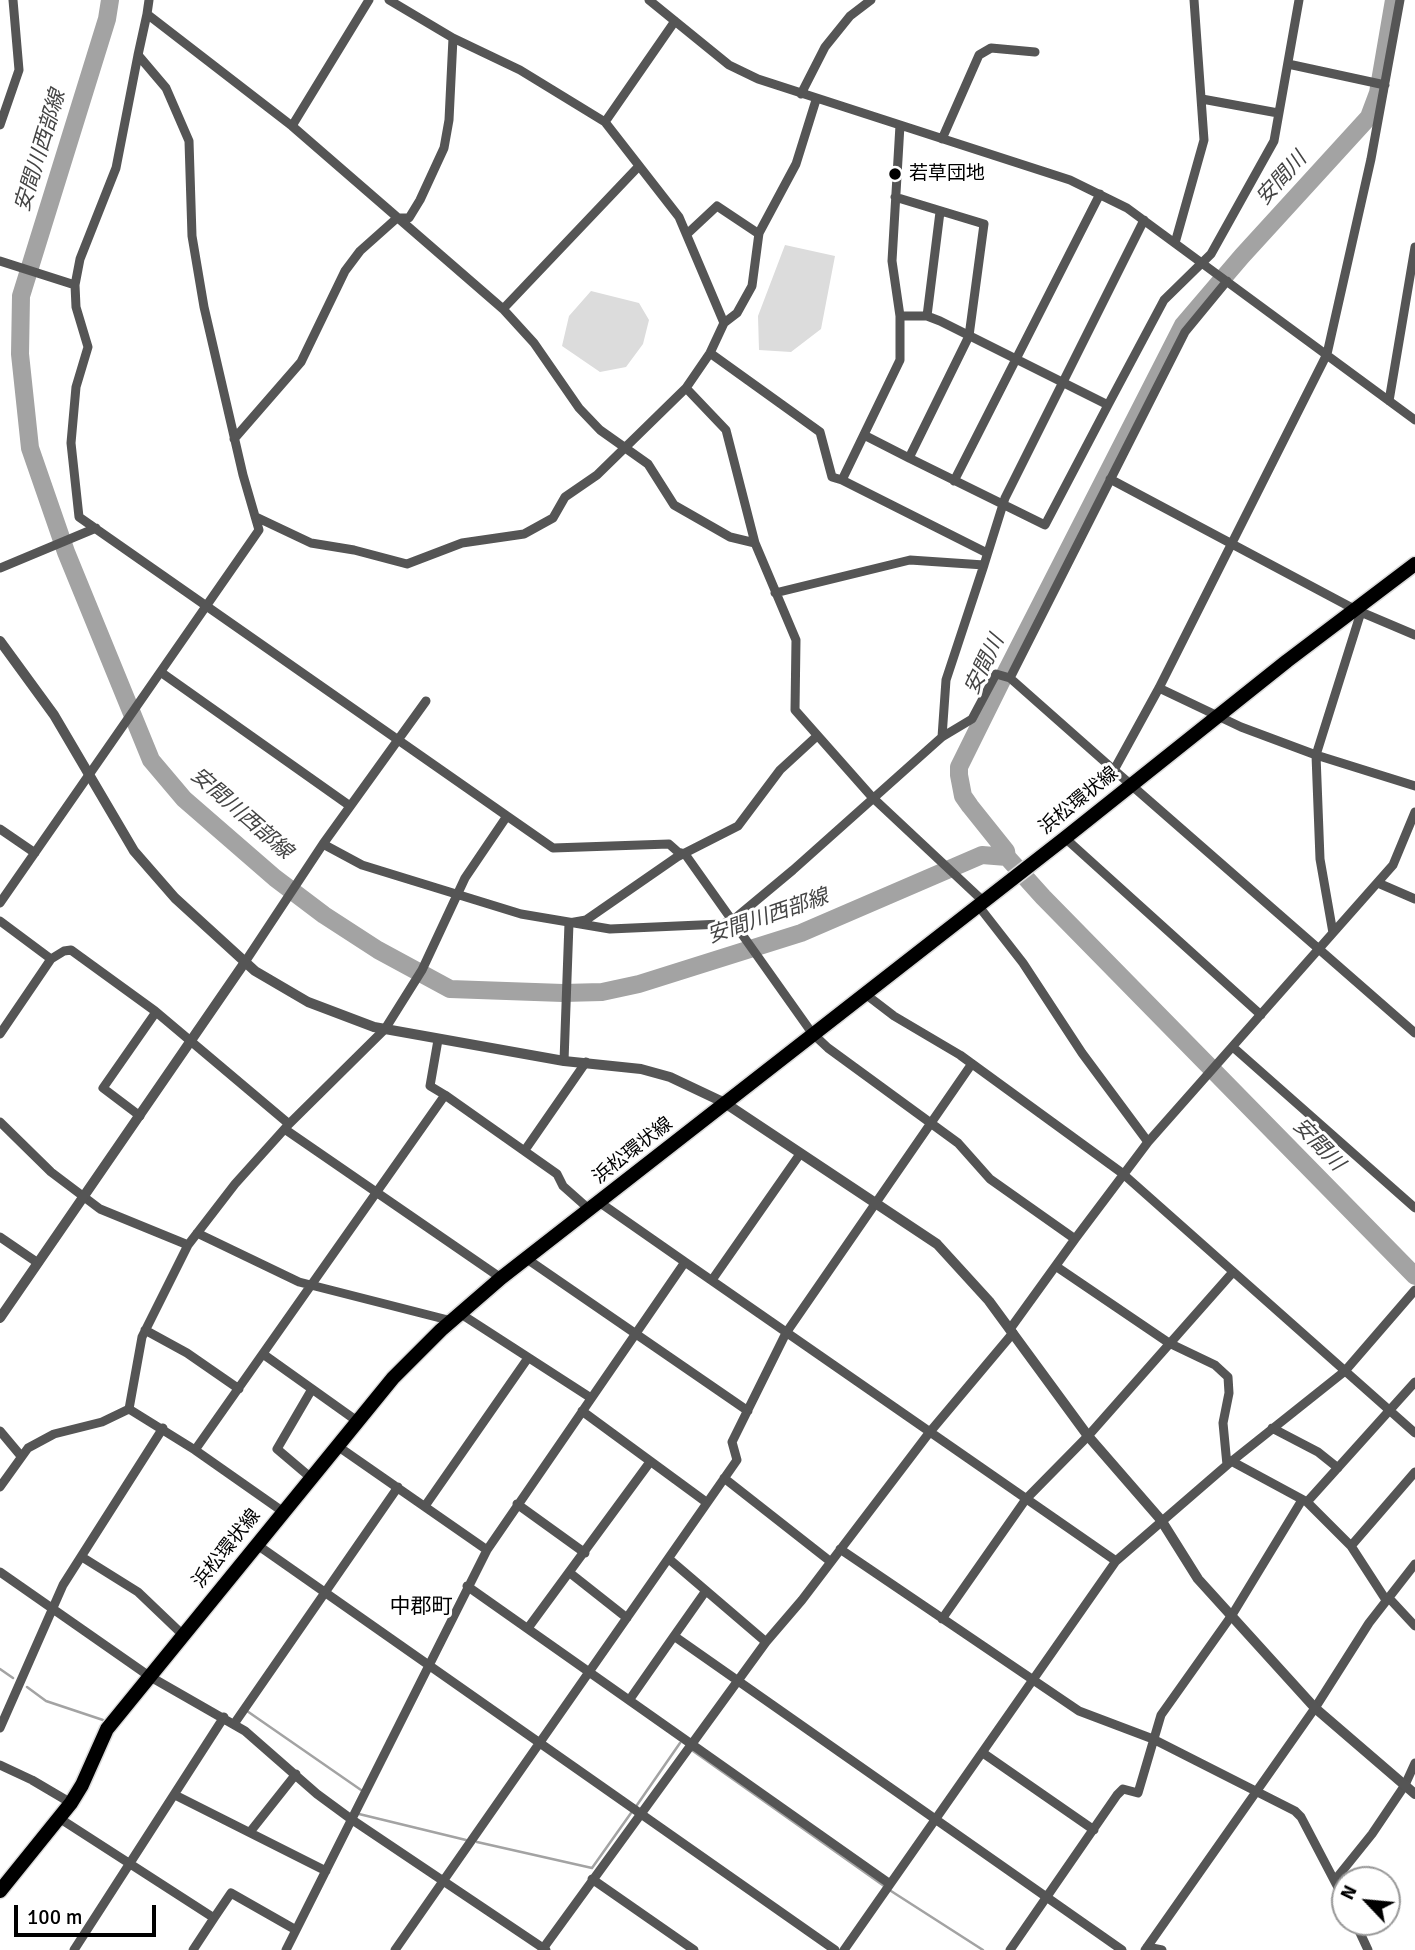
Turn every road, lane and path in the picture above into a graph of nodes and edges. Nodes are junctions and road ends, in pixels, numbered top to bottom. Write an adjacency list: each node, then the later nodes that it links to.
1 (13, 0): 22 (street)
2 (149, 0): 10 (street)
3 (369, 0): 24 (street)
4 (389, 0): 12 (street)
5 (649, 0): 11 (street)
6 (872, 0): 17 (street)
7 (1194, 0): 18 (street)
8 (1299, 0): 15 (street)
9 (1400, 0): 16 (street)
10 (147, 14): 14 (street); 24 (street)
11 (675, 21): 17 (street); 21 (street)
12 (453, 38): 21 (street); 30 (street)
13 (1035, 52): 25 (street)
14 (138, 55): 39 (street); 56 (street)
15 (1288, 64): 16 (street); 20 (street)
16 (1382, 84): 48 (street)
17 (801, 94): 19 (street)
18 (1202, 99): 20 (street); 34 (street)
19 (816, 100): 23 (street); 33 (street)
20 (1278, 113): 37 (street)
21 (606, 122): 26 (street)
22 (0, 125)
23 (900, 125): 25 (street); 28 (street)
24 (292, 126): 30 (street)
25 (942, 139): 27 (street)
26 (639, 166): 32 (street); 42 (street)
27 (1100, 194): 31 (street); 49 (street)
28 (895, 197): 29 (street); 43 (street)
29 (940, 212): 44 (street); 46 (street)
30 (397, 218): 42 (street); 56 (street)
31 (1144, 220): 34 (street); 50 (street)
32 (687, 234): 33 (street); 45 (street)
33 (759, 234): 45 (street)
34 (1175, 243): 37 (street)
35 (1415, 247): 40 (street)
36 (0, 261): 39 (street)
37 (1204, 263): 38 (street); 53 (street)
38 (1224, 278): 48 (street); 59 (street)
39 (75, 285): 64 (street)
40 (1406, 297): 41 (street); 52 (street)
41 (1415, 304)
42 (503, 309): 57 (street)
43 (900, 316): 44 (street); 55 (street)
44 (927, 316): 46 (street)
45 (724, 323): 47 (street)
46 (969, 335): 49 (street); 58 (street)
47 (710, 353): 51 (street); 60 (street)
48 (1326, 354): 52 (street); 65 (street)
49 (1017, 359): 50 (street); 61 (street)
50 (1063, 383): 53 (street); 62 (street)
51 (686, 388): 57 (street); 66 (street)
52 (1390, 401): 54 (street)
53 (1108, 405): 62 (street)
54 (1415, 421)
55 (864, 435): 58 (street); 60 (street)
56 (234, 439): 63 (street)
57 (624, 447): 63 (street); 66 (street)
58 (909, 458): 61 (street)
59 (1110, 479): 65 (street); 77 (street)
60 (842, 480): 67 (street)
61 (954, 481): 62 (street)
62 (1003, 504): 67 (street)
63 (254, 516): 72 (street)
64 (96, 528): 70 (street); 72 (street)
65 (1232, 541): 73 (street); 78 (street)
66 (755, 542): 71 (street)
67 (987, 553): 69 (street)
68 (1415, 564): 73 (main road, 浜松環状線)
69 (984, 565): 71 (street); 82 (street)
70 (0, 568)
71 (775, 593): 81 (street)
72 (208, 606): 76 (street); 83 (street)
73 (1357, 610): 74 (street); 80 (main road, 浜松環状線); 84 (street)
74 (1415, 635)
75 (0, 641): 86 (street)
76 (162, 673): 86 (street); 90 (street)
77 (1007, 676): 82 (street); 85 (street)
78 (1159, 688): 80 (street); 85 (street)
79 (426, 701): 83 (street)
80 (1216, 717): 84 (street); 87 (main road, 浜松環状線)
81 (817, 736): 89 (street); 97 (street)
82 (942, 737): 89 (street)
83 (398, 741): 90 (street); 92 (street)
84 (1316, 755): 88 (street); 106 (street)
85 (1114, 770): 87 (street)
86 (90, 776): 96 (street); 109 (street)
87 (1131, 784): 94 (main road, 浜松環状線); 107 (street)
88 (1415, 786)
89 (872, 797): 101 (street); 103 (street)
90 (350, 806): 95 (street)
91 (1415, 812): 98 (street)
92 (506, 816): 97 (street); 99 (street)
93 (0, 829): 96 (street)
94 (1065, 838): 101 (main road, 浜松環状線); 112 (street)
95 (323, 844): 99 (street); 109 (street)
96 (35, 853): 102 (street)
97 (685, 854): 103 (street); 105 (street)
98 (1378, 883): 100 (street); 106 (street)
99 (457, 896): 105 (street); 113 (street)
100 (1415, 899)
101 (979, 902): 110 (main road, 浜松環状線); 129 (street)
102 (0, 903)
103 (733, 920): 105 (street); 114 (street)
104 (0, 921): 108 (street)
105 (569, 923): 120 (street)
106 (1333, 933): 107 (street)
107 (1319, 950): 112 (street); 115 (street)
108 (51, 959): 111 (street); 116 (street)
109 (245, 962): 113 (street); 118 (street)
110 (864, 993): 114 (main road, 浜松環状線); 122 (street)
111 (156, 1012): 118 (street); 125 (street)
112 (1261, 1015): 119 (street)
113 (385, 1030): 117 (street); 128 (street)
114 (812, 1033): 124 (main road, 浜松環状線); 127 (street)
115 (1415, 1033)
116 (0, 1034)
117 (438, 1040): 120 (street); 123 (street)
118 (191, 1043): 125 (street); 128 (street)
119 (1234, 1048): 129 (street); 137 (street)
120 (564, 1061): 121 (street)
121 (586, 1062): 124 (street); 130 (street)
122 (971, 1065): 127 (street); 132 (street)
123 (445, 1095): 130 (street); 133 (street)
124 (725, 1103): 131 (street); 136 (main road, 浜松環状線)
125 (140, 1116): 134 (street)
126 (0, 1122): 134 (street)
127 (931, 1122): 135 (street); 140 (street)
128 (288, 1127): 133 (street); 138 (street)
129 (1148, 1142): 132 (street)
130 (525, 1150): 136 (street)
131 (800, 1154): 135 (street); 148 (street)
132 (1122, 1173): 140 (street); 146 (street)
133 (376, 1191): 147 (street); 149 (street)
134 (83, 1197): 141 (street); 144 (street)
135 (875, 1201): 154 (street); 155 (street)
136 (595, 1206): 142 (main road, 浜松環状線); 143 (street)
137 (1415, 1208)
138 (197, 1233): 141 (street); 149 (street)
139 (0, 1237): 144 (street)
140 (1075, 1239): 145 (street)
141 (188, 1245): 153 (street)
142 (527, 1259): 147 (main road, 浜松環状線); 156 (street)
143 (685, 1262): 148 (street); 156 (street)
144 (38, 1263): 151 (street)
145 (1057, 1267): 154 (street); 157 (street)
146 (1233, 1272): 157 (street); 160 (street)
147 (501, 1278): 152 (main road, 浜松環状線)
148 (712, 1280): 155 (street)
149 (311, 1284): 152 (street); 158 (street)
150 (1413, 1297): 160 (street)
151 (0, 1318)
152 (457, 1318): 159 (street); 169 (main road, 浜松環状線)
153 (145, 1330): 162 (street); 165 (street)
154 (1012, 1331): 173 (street); 175 (street)
155 (786, 1333): 168 (street); 173 (street)
156 (636, 1334): 164 (street); 168 (street)
157 (1170, 1343): 175 (street); 180 (street)
158 (262, 1354): 162 (street); 163 (street)
159 (528, 1358): 164 (street); 191 (street)
160 (1345, 1371): 166 (street); 171 (street)
161 (1415, 1382): 166 (street)
162 (239, 1388): 177 (street)
163 (312, 1389): 169 (street); 183 (street)
164 (591, 1398): 167 (street)
165 (129, 1409): 170 (street); 178 (street)
166 (1389, 1410): 174 (street); 181 (street)
167 (582, 1411): 179 (street); 190 (street)
168 (748, 1412): 184 (street)
169 (357, 1421): 176 (main road, 浜松環状線)
170 (163, 1427): 177 (street); 199 (street)
171 (1272, 1428): 180 (street); 181 (street)
172 (0, 1431): 178 (street)
173 (929, 1433): 187 (street); 196 (street)
174 (1415, 1433)
175 (1088, 1436): 187 (street); 193 (street)
176 (336, 1446): 183 (main road, 浜松環状線); 186 (street)
177 (195, 1450): 192 (street)
178 (21, 1456): 185 (street)
179 (650, 1462): 189 (street); 198 (street)
180 (1230, 1464): 188 (street); 193 (street)
181 (1338, 1468): 188 (street)
182 (1415, 1472): 195 (street)
183 (310, 1477): 192 (main road, 浜松環状線)
184 (724, 1478): 189 (street); 202 (street)
185 (0, 1487)
186 (398, 1488): 191 (street); 208 (street)
187 (1026, 1499): 201 (street); 213 (street)
188 (1305, 1501): 195 (street); 211 (street)
189 (706, 1502): 200 (street)
190 (517, 1504): 197 (street); 198 (street)
191 (425, 1506): 197 (street)
192 (282, 1511): 194 (main road, 浜松環状線)
193 (1161, 1520): 201 (street); 211 (street)
194 (256, 1544): 208 (street); 216 (main road, 浜松環状線)
195 (1350, 1546): 209 (street)
196 (840, 1549): 202 (street); 213 (street)
197 (487, 1550): 206 (street)
198 (585, 1553): 205 (street)
199 (82, 1557): 210 (street); 216 (street)
200 (669, 1559): 207 (street); 212 (street)
201 (1116, 1561): 223 (street)
202 (831, 1563): 218 (street)
203 (1415, 1564): 209 (street)
204 (0, 1572): 210 (street)
205 (570, 1573): 212 (street); 215 (street)
206 (467, 1586): 215 (street); 219 (street)
207 (705, 1592): 217 (street); 218 (street)
208 (324, 1594): 219 (street); 227 (street)
209 (1387, 1599): 214 (street); 225 (street)
210 (52, 1608): 221 (street); 228 (street)
211 (1232, 1615): 225 (street); 229 (street)
212 (627, 1618): 220 (street)
213 (942, 1619): 223 (street)
214 (1415, 1626)
215 (528, 1628): 220 (street)
216 (183, 1635): 221 (main road, 浜松環状線)
217 (674, 1636): 222 (street); 224 (street)
218 (766, 1642): 222 (street)
219 (427, 1664): 230 (street); 243 (street)
220 (590, 1671): 224 (street); 230 (street)
221 (149, 1676): 226 (street); 240 (main road, 浜松環状線)
222 (738, 1681): 231 (street); 244 (street)
223 (1033, 1681): 229 (street); 232 (street)
224 (630, 1699): 231 (street)
225 (1315, 1708): 236 (street); 237 (street)
226 (224, 1717): 227 (street); 239 (street)
227 (234, 1724): 235 (street)
228 (0, 1728)
229 (1153, 1739): 237 (street); 245 (street)
230 (540, 1743): 241 (street); 252 (street)
231 (691, 1743): 241 (street); 253 (street)
232 (983, 1753): 244 (street); 245 (street)
233 (1415, 1763): 236 (street)
234 (0, 1765): 240 (street)
235 (296, 1774): 243 (street); 246 (street)
236 (1405, 1785): 238 (street); 248 (street)
237 (1255, 1791): 250 (street); 258 (street)
238 (1415, 1794)
239 (175, 1795): 246 (street); 247 (street)
240 (71, 1803): 242 (main road, 浜松環状線)
241 (640, 1812): 251 (street); 265 (street)
242 (59, 1818): 247 (street); 254 (main road, 浜松環状線)
243 (351, 1819): 249 (street); 252 (street)
244 (935, 1819): 253 (street); 255 (street)
245 (1094, 1830): 255 (street)
246 (250, 1832): 249 (street)
247 (130, 1864): 256 (street); 260 (street)
248 (1345, 1866)
249 (326, 1871): 257 (street)
250 (1331, 1873)
251 (592, 1879): 259 (street); 264 (street)
252 (443, 1881): 259 (street); 263 (street)
253 (890, 1884): 266 (street)
254 (0, 1891)
255 (1046, 1898): 267 (street); 268 (street)
256 (214, 1918): 257 (street); 261 (street)
257 (296, 1930): 262 (street)
258 (1146, 1948): 269 (street)
259 (544, 1949)
260 (74, 1950)
261 (193, 1950)
262 (286, 1950)
263 (395, 1950)
264 (694, 1950)
265 (835, 1950)
266 (844, 1950)
267 (1010, 1950)
268 (1122, 1950)
269 (1162, 1950)

